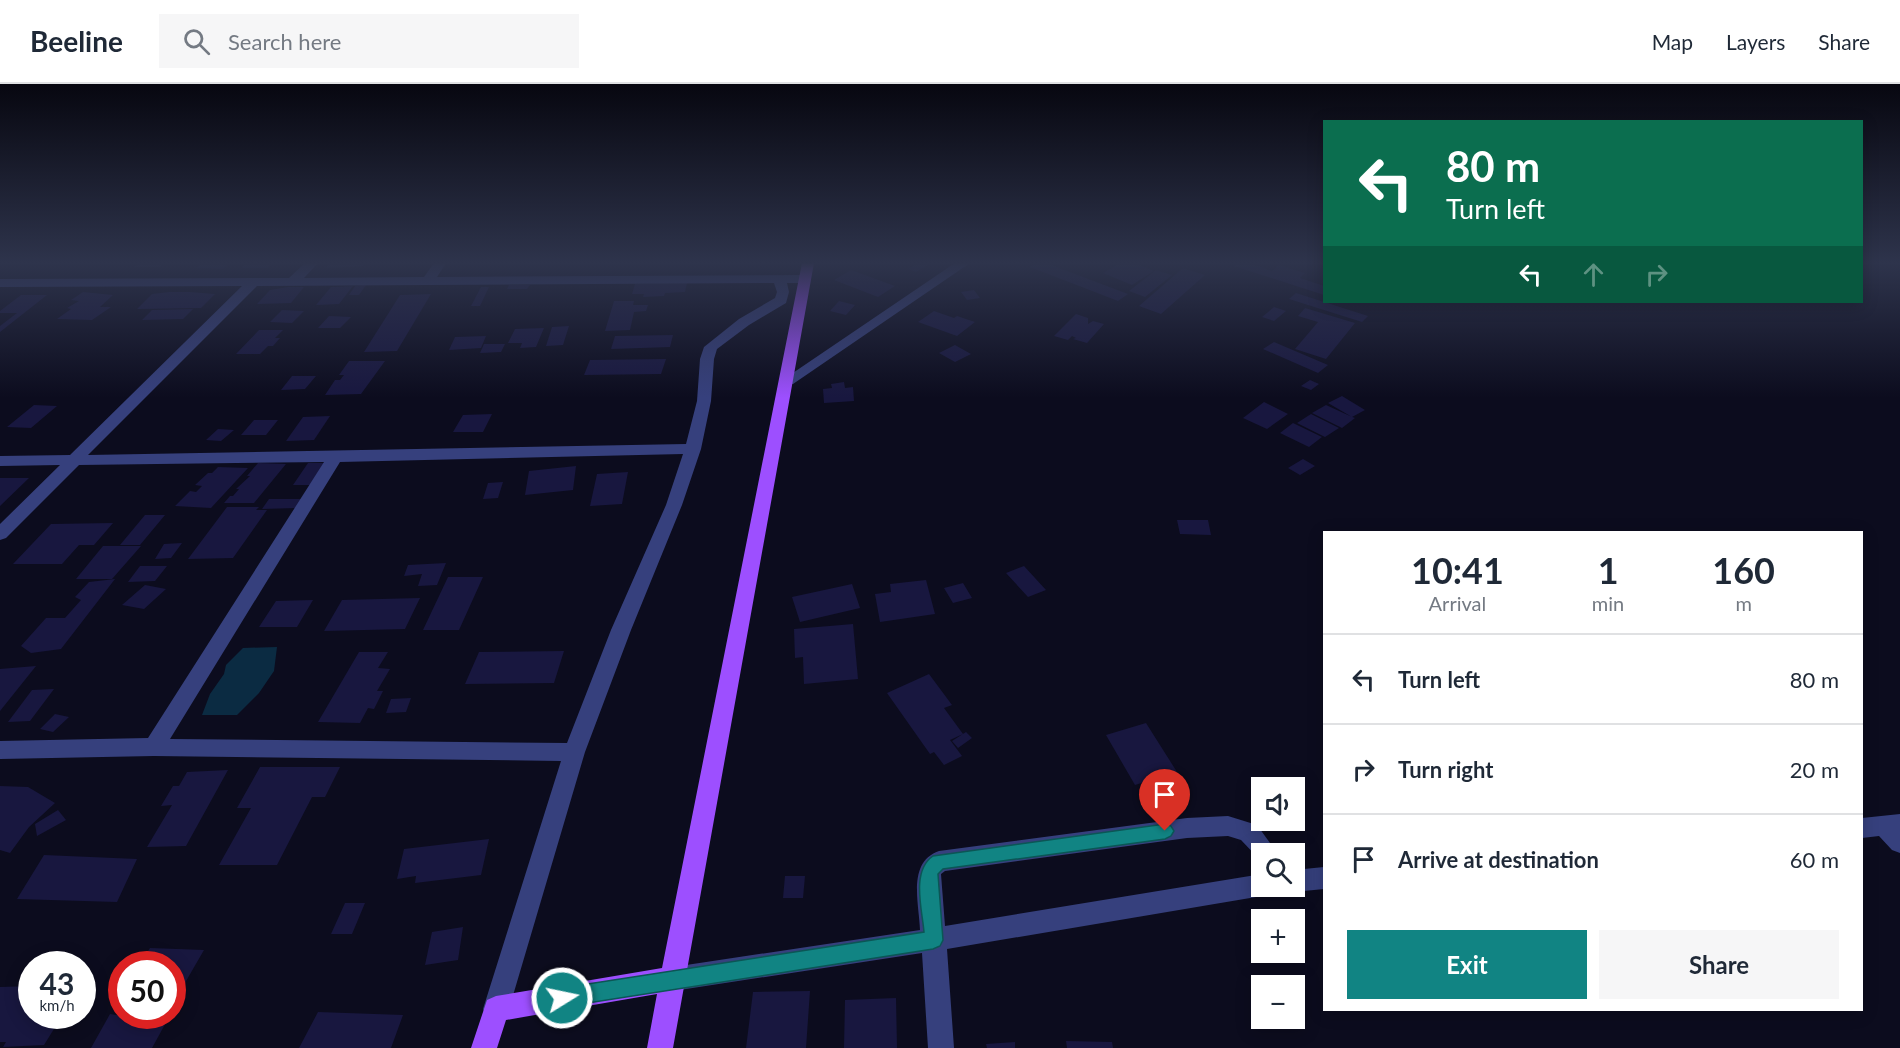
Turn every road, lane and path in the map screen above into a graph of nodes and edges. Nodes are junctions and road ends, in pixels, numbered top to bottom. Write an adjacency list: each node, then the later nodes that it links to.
1 (227, 308): 8 (street)
2 (768, 308): 6 (street)
3 (801, 308): 5 (main road)
4 (897, 308): 5 (street)
5 (788, 381): 21 (main road)
6 (693, 449): 7 (street); 13 (street)
7 (335, 457): 8 (street); 11 (street)
8 (74, 460): 9 (street); 10 (street)
9 (0, 461)
10 (0, 534)
11 (154, 747): 12 (street); 13 (street)
12 (0, 750)
13 (574, 752): 22 (street)
14 (1882, 826): 16 (street)
15 (1258, 843): 20 (street)
16 (1900, 843)
17 (1323, 878): 18 (street)
18 (1305, 880)
19 (1251, 887): 20 (street)
20 (933, 940): 21 (street); 25 (street)
21 (672, 979): 22 (main road); 24 (main road)
22 (496, 1009): 23 (main road)
23 (484, 1048)
24 (660, 1048)
25 (941, 1048)

